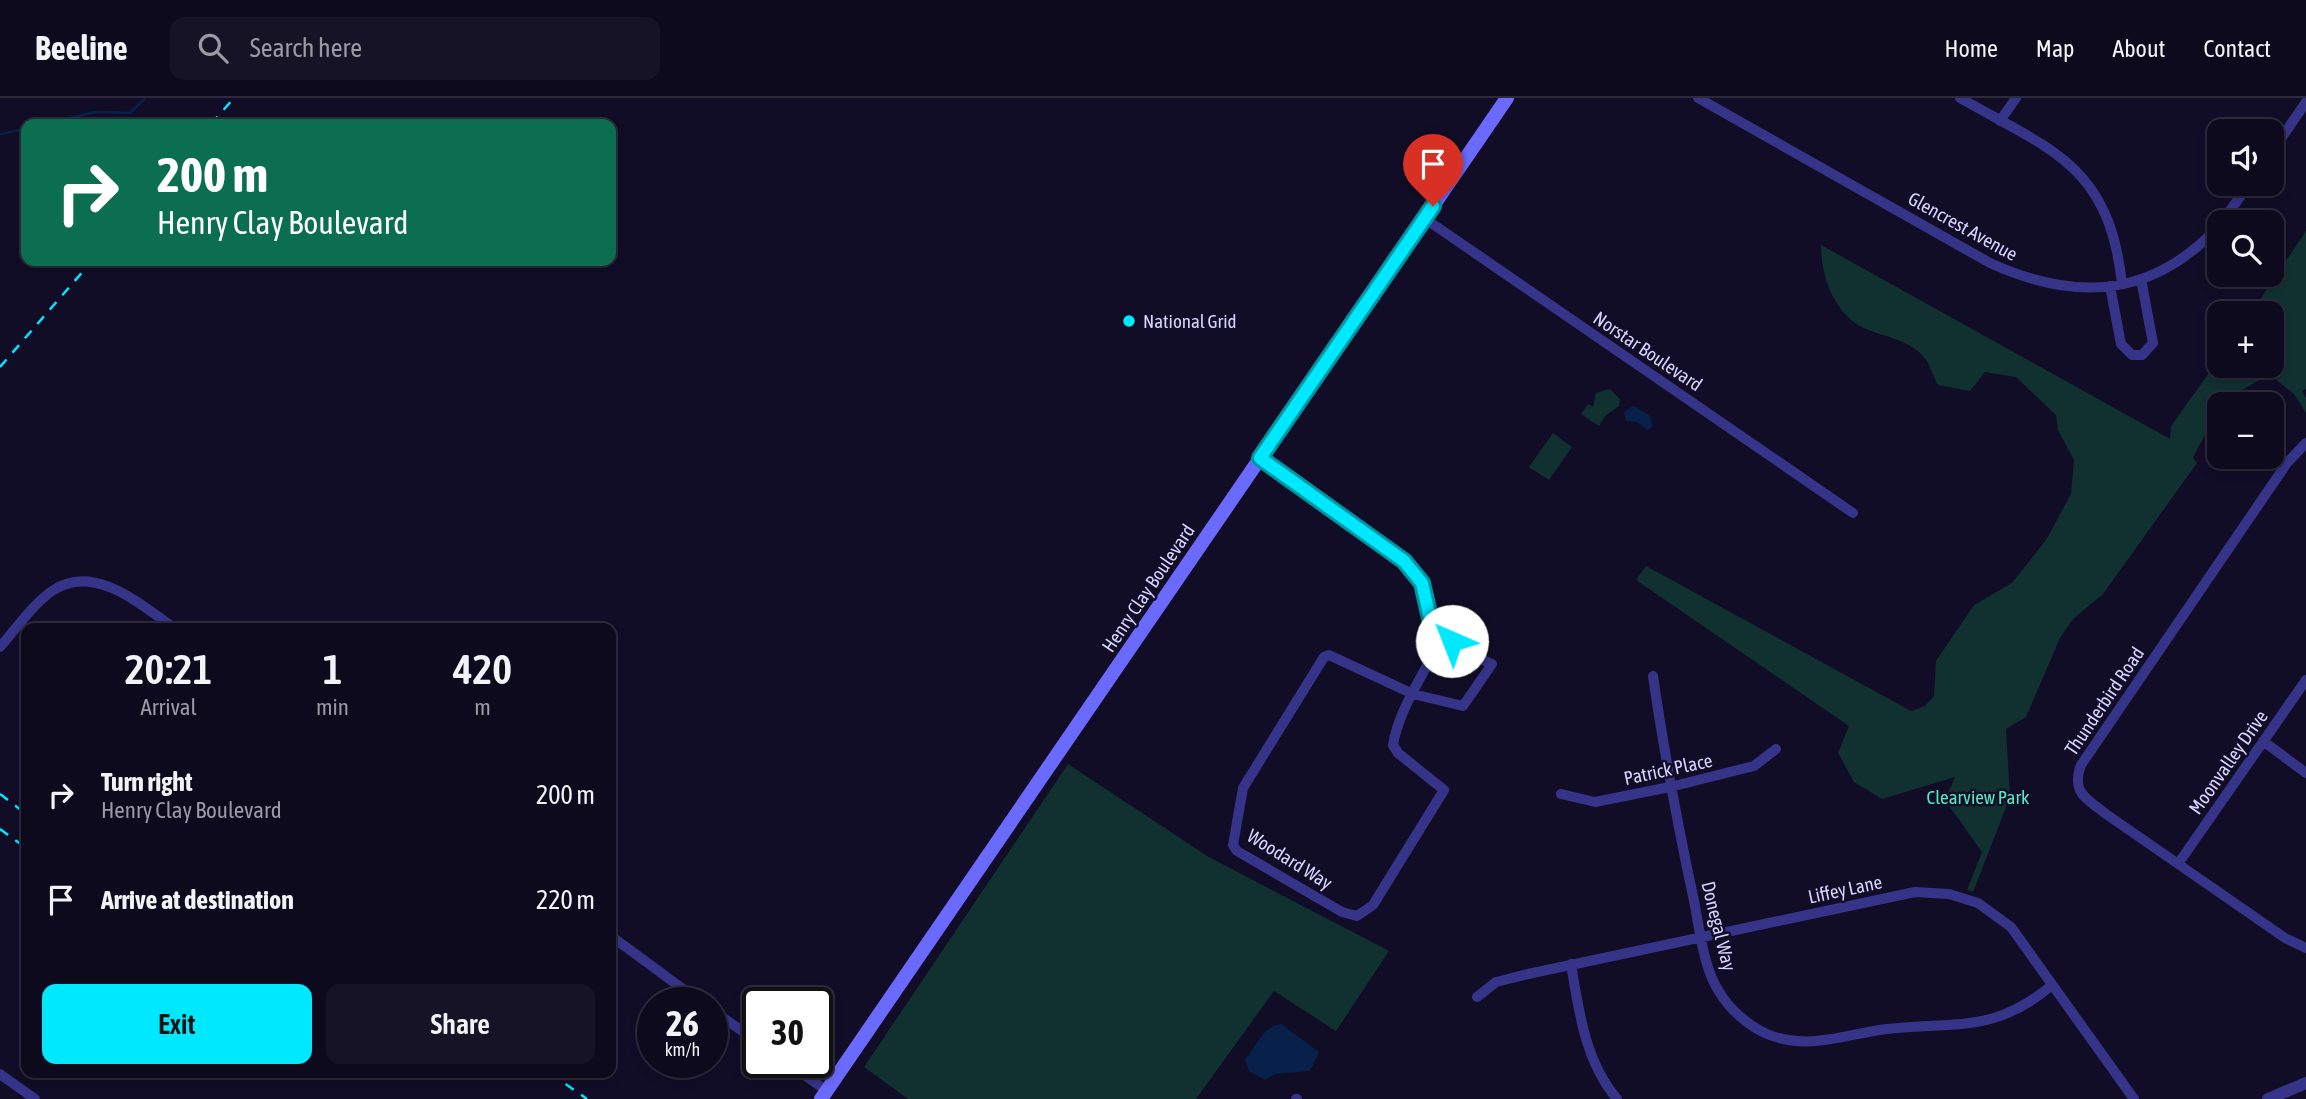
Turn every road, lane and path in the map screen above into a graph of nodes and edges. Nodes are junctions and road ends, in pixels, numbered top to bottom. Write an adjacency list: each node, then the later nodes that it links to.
1 (1507, 98): 8 (main road, Henry Clay Boulevard)
2 (1698, 98): 11 (street, Glencrest Avenue)
3 (1960, 98): 6 (street)
4 (2016, 98): 6 (street)
5 (2306, 102): 7 (street)
6 (2000, 121): 11 (street)
7 (2284, 134)
8 (1424, 218): 13 (main road, Henry Clay Boulevard); 14 (street, Norstar Boulevard)
9 (2207, 236): 10 (street, Glencrest Avenue)
10 (2141, 279): 11 (street, Glencrest Avenue); 11 (street)
11 (2116, 285)
12 (2306, 443): 30 (street, Thunderbird Road)
13 (1260, 458): 18 (street); 41 (main road, Henry Clay Boulevard)
14 (1853, 513)
15 (22, 623): 16 (street)
16 (167, 623)
17 (21, 624): 20 (street)
18 (1432, 627): 19 (street, Woodard Way); 21 (street)
19 (1451, 646): 21 (street); 24 (street, Woodard Way)
20 (0, 647)
21 (1431, 657): 24 (street, Woodard Way)
22 (1653, 676): 28 (street, Donegal Way)
23 (2306, 680): 25 (street, Moonvalley Drive)
24 (1413, 694): 24 (street, Woodard Way)
25 (2263, 741): 27 (street); 30 (street, Moonvalley Drive)
26 (1776, 749): 28 (street, Patrick Place)
27 (2306, 773)
28 (1670, 787): 29 (street, Patrick Place); 31 (street, Donegal Way)
29 (1561, 793)
30 (2178, 864): 33 (street, Thunderbird Road)
31 (1702, 937): 34 (street, Liffey Lane); 35 (street, Liffey Lane); 35 (street, Donegal Way)
32 (616, 940): 36 (street)
33 (2306, 948)
34 (1571, 964): 37 (street, Liffey Lane); 43 (street)
35 (2052, 985): 44 (street, Liffey Lane)
36 (680, 987)
37 (1478, 997)
38 (0, 1074): 42 (street)
39 (804, 1078): 41 (street)
40 (2306, 1083): 45 (street)
41 (824, 1095)
42 (35, 1099)
43 (1617, 1099)
44 (2134, 1099)
45 (2268, 1099)

